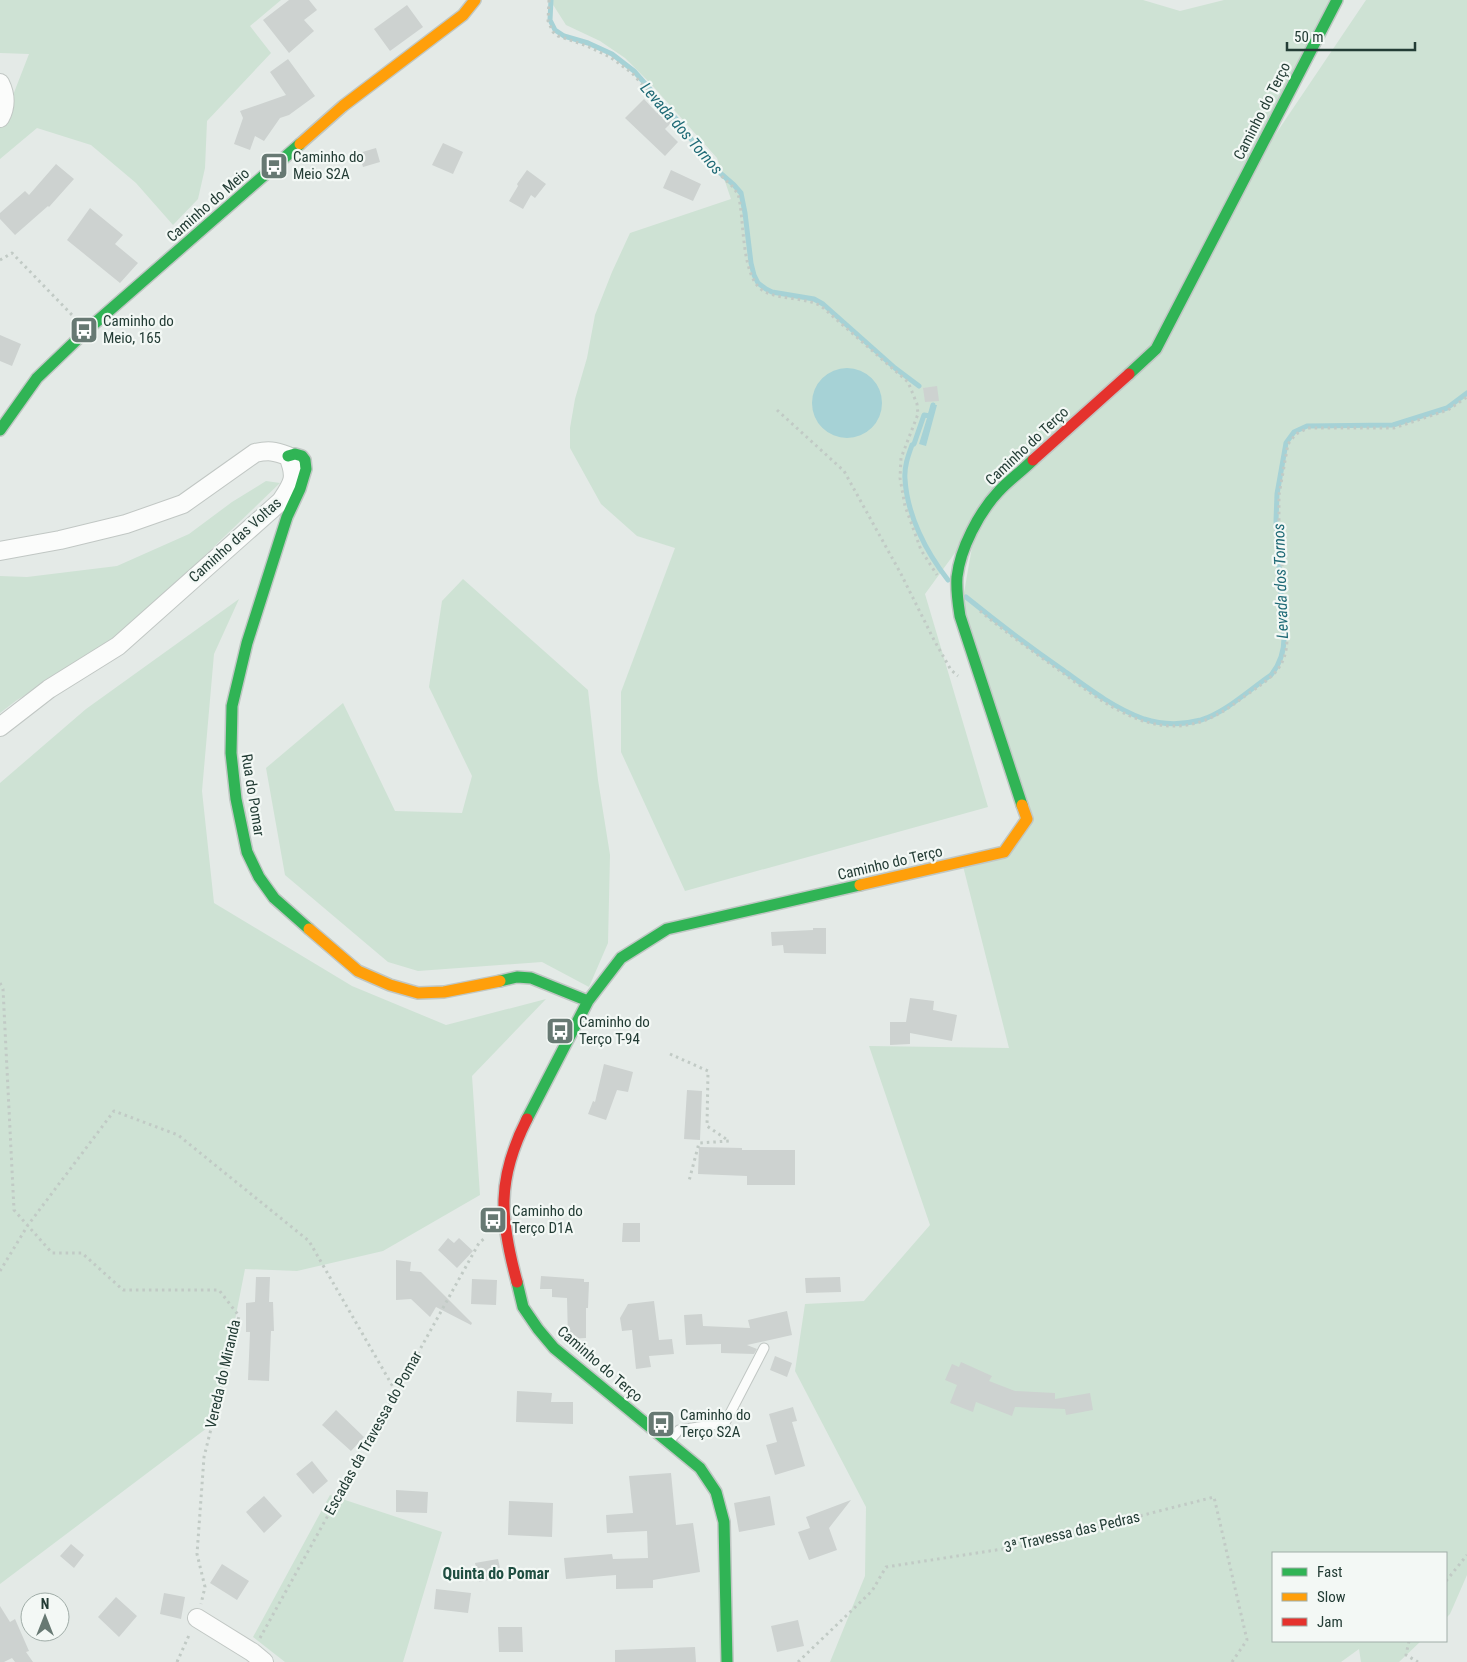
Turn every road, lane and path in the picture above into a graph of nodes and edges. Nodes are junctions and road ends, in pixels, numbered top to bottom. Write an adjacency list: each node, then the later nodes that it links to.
1 (475, 0): 7 (street, Caminho do Meio)
2 (549, 0): 13 (path)
3 (1336, 0): 13 (street, Caminho do Terço)
4 (0, 84): 5 (street)
5 (0, 118)
6 (0, 260): 7 (path)
7 (87, 330): 10 (street, Caminho do Meio)
8 (1467, 396): 13 (path)
9 (777, 410): 14 (path)
10 (0, 430)
11 (288, 456): 12 (street); 15 (street, Caminho das Voltas); 17 (street, Rua do Pomar)
12 (0, 551)
13 (957, 599): 14 (street, Caminho do Terço)
14 (981, 679): 17 (street, Caminho do Terço)
15 (0, 727)
16 (0, 983): 21 (path, Vereda do Miranda)
17 (588, 1001): 20 (street, Caminho do Terço)
18 (670, 1054): 19 (path)
19 (689, 1181)
20 (504, 1222): 24 (path, Escadas da Travessa do Pomar); 25 (street, Caminho do Terço)
21 (28, 1225): 22 (path); 24 (path); 28 (path, Vereda do Miranda)
22 (0, 1272)
23 (764, 1348): 25 (lane)
24 (396, 1392): 30 (path, Escadas da Travessa do Pomar)
25 (669, 1441): 32 (street, Caminho do Terço)
26 (1467, 1555): 27 (path)
27 (1447, 1581)
28 (197, 1618): 30 (street); 31 (path)
29 (1409, 1642): 35 (path)
30 (258, 1657)
31 (177, 1662)
32 (727, 1662)
33 (798, 1662): 34 (path, 3ª Travessa das Pedras)
34 (1232, 1662)
35 (1418, 1662)

